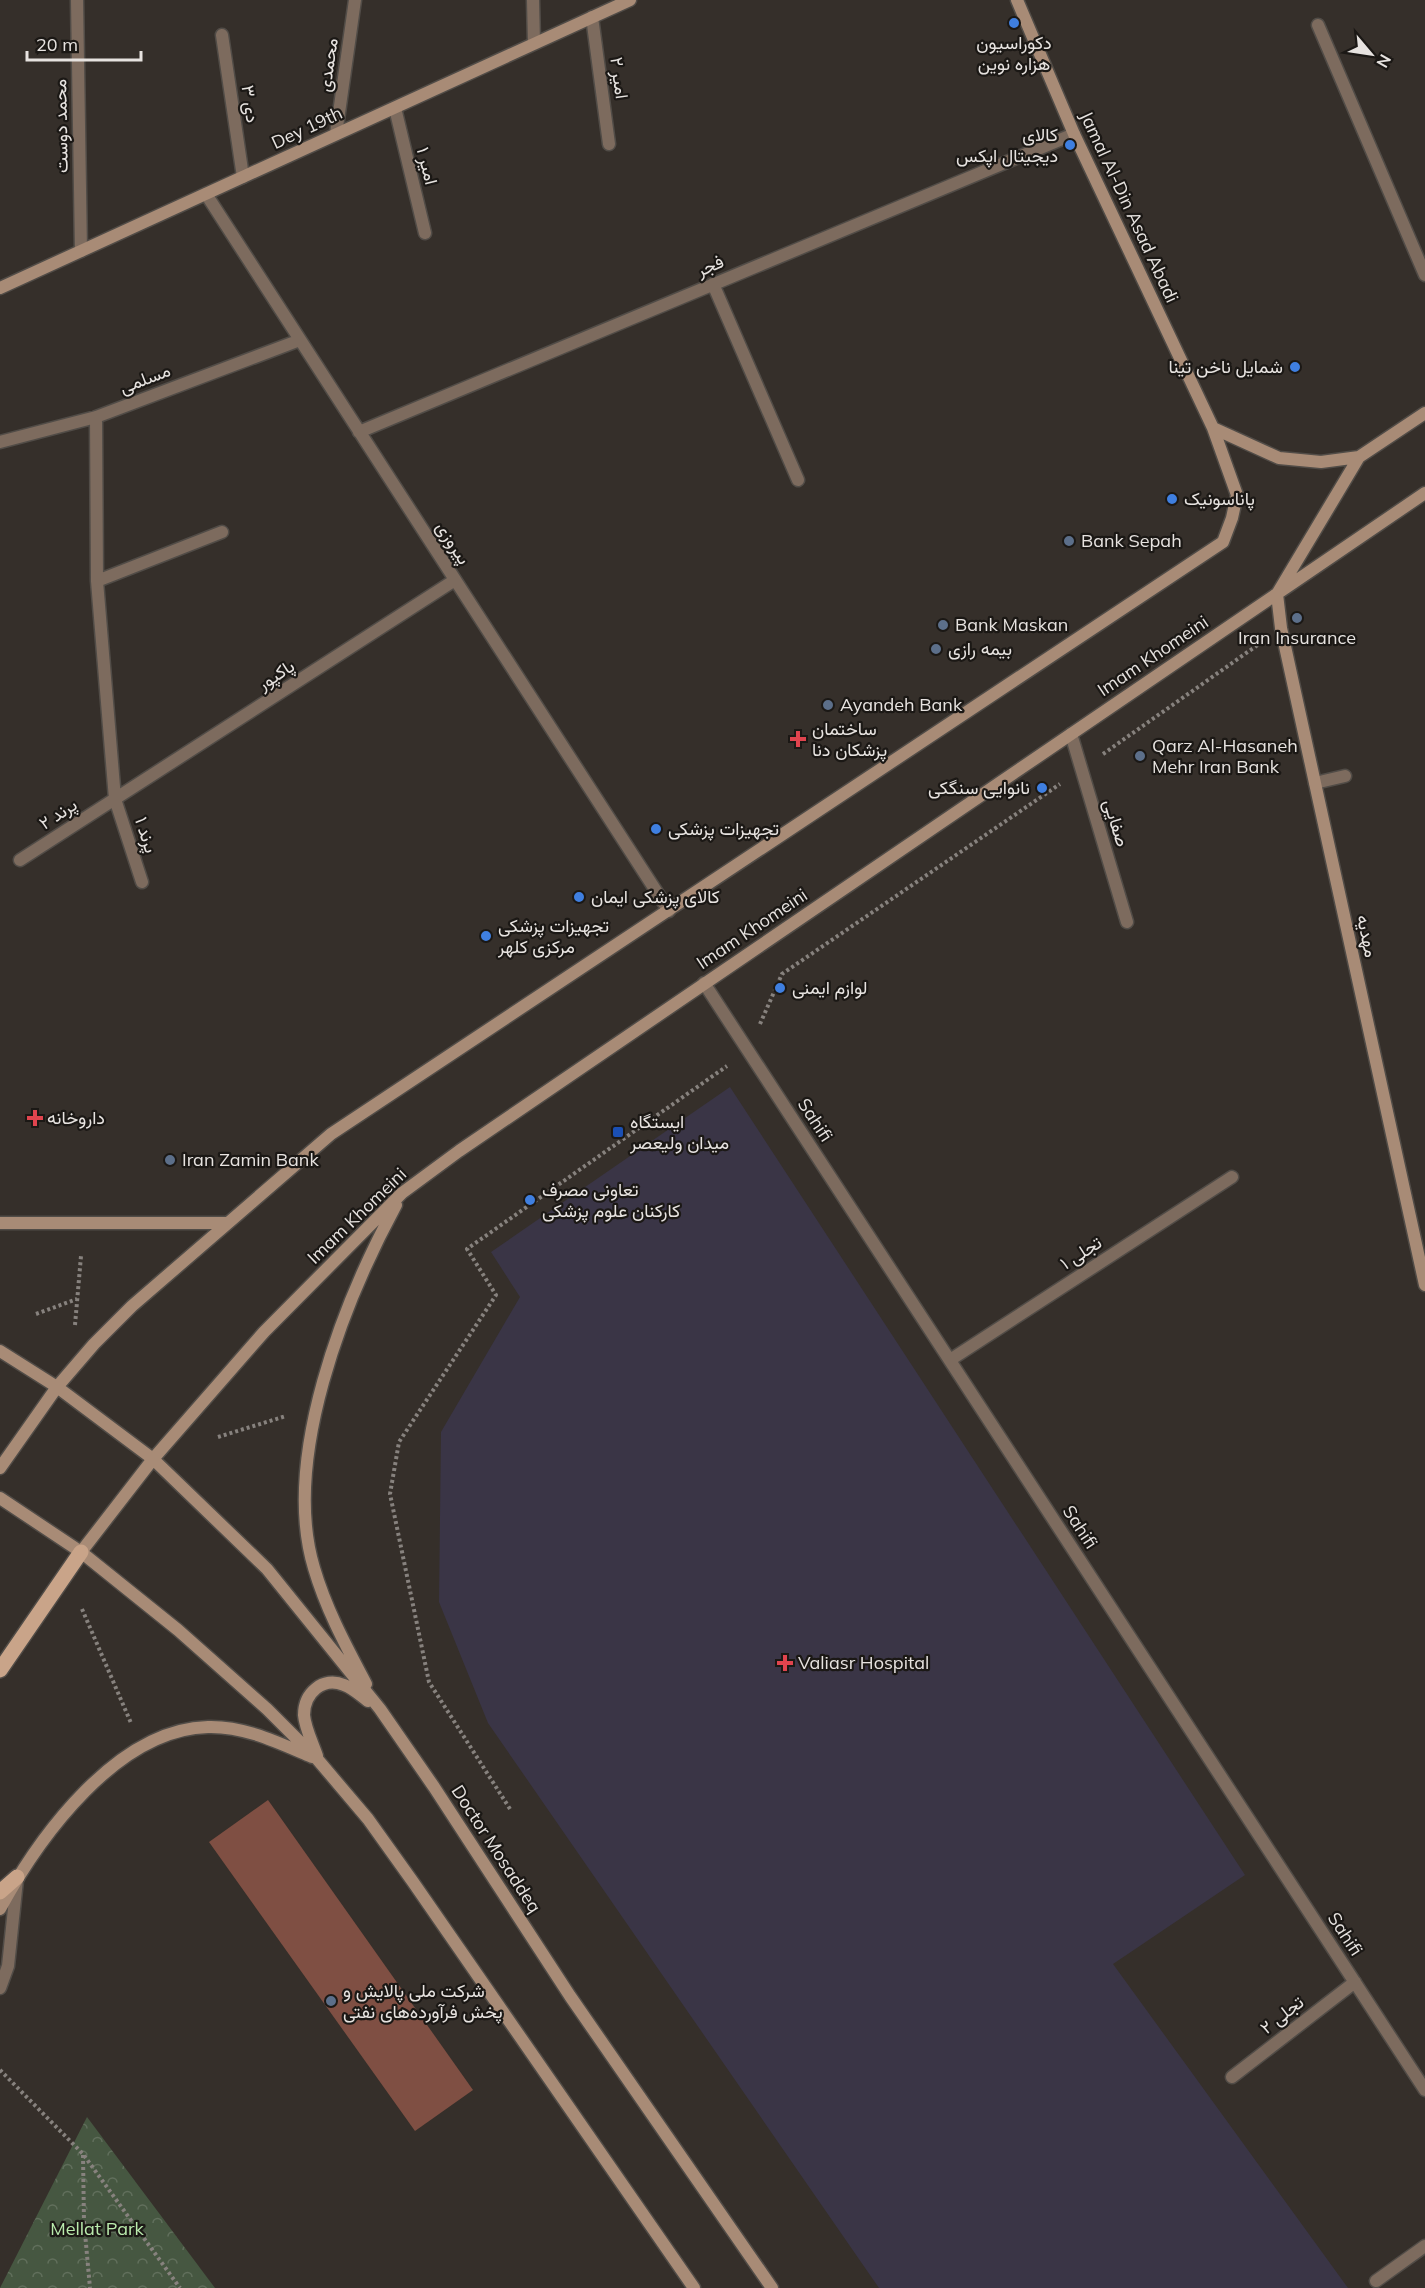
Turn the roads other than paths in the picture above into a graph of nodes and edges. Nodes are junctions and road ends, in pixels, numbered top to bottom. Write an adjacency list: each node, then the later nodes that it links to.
1 (77, 0): 17 (street, محمد دوست)
2 (355, 0): 11 (street, محمدی)
3 (533, 0): 9 (street)
4 (630, 0): 6 (main road, Dey 19th)
5 (1017, 0): 12 (main road, Jamal Al-Din Asad Abadi)
6 (592, 17): 9 (main road, Dey 19th); 13 (street, امیر ۲)
7 (1318, 25): 18 (street)
8 (222, 35): 14 (street, دی ۳)
9 (534, 43): 10 (main road, Dey 19th)
10 (394, 108): 11 (main road, Dey 19th); 16 (street, امیر ۱)
11 (336, 134): 14 (main road, Dey 19th)
12 (1074, 134): 19 (street, فجر); 24 (main road, Jamal Al-Din Asad Abadi)
13 (609, 144)
14 (243, 177): 15 (main road, Dey 19th)
15 (206, 194): 17 (main road, Dey 19th); 21 (street, پیروزی)
16 (425, 233)
17 (81, 251): 20 (main road, Dey 19th)
18 (1425, 275)
19 (713, 284): 25 (street, فجر); 28 (street)
20 (0, 288)
21 (300, 340): 23 (street, مسلمی); 25 (street, پیروزی)
22 (1425, 413): 27 (main road)
23 (96, 417): 26 (street, مسلمی); 32 (street, پرند ۱)
24 (1214, 428): 27 (main road); 40 (main road, Jamal Al-Din Asad Abadi)
25 (359, 432): 31 (street, پیروزی)
26 (0, 442)
27 (1359, 457): 33 (main road)
28 (798, 480)
29 (1425, 493): 33 (main road, Imam Khomeini)
30 (222, 532): 32 (street)
31 (455, 580): 37 (street, پاکپور); 40 (street, پیروزی)
32 (97, 581): 37 (street, پرند ۱)
33 (1277, 594): 34 (main road, Imam Khomeini); 36 (main road, مهدیه)
34 (1071, 734): 41 (street, صفایی); 42 (main road, Imam Khomeini)
35 (1345, 776): 36 (street)
36 (1315, 783): 47 (main road, مهدیه)
37 (115, 799): 38 (street, پرند ۲); 39 (street, پرند ۱)
38 (20, 860)
39 (142, 882)
40 (669, 911): 46 (main road)
41 (1127, 922)
42 (704, 983): 44 (main road, Imam Khomeini); 49 (street, Sahifi)
43 (1232, 1177): 49 (street, تجلی ١)
44 (402, 1193): 51 (main road, Imam Khomeini); 56 (main road)
45 (0, 1223): 46 (main road)
46 (225, 1223): 50 (main road)
47 (1425, 1286)
48 (0, 1352): 50 (main road, Doctor Mosaddeq)
49 (950, 1360): 61 (street, Sahifi)
50 (57, 1387): 51 (main road, Doctor Mosaddeq); 52 (main road)
51 (153, 1459): 54 (main road, Imam Khomeini); 56 (main road, Doctor Mosaddeq)
52 (0, 1468)
53 (0, 1498): 54 (main road)
54 (81, 1552): 55 (main road); 57 (main road)
55 (0, 1670)
56 (380, 1709): 57 (main road); 68 (main road, Doctor Mosaddeq)
57 (318, 1760): 58 (main road); 67 (main road)
58 (17, 1877): 59 (main road); 60 (main road); 62 (street)
59 (0, 1892)
60 (0, 1909)
61 (1355, 1982): 63 (street, تجلی ۲); 64 (street, Sahifi)
62 (0, 1988)
63 (1232, 2077)
64 (1425, 2090)
65 (1425, 2246): 66 (street)
66 (1376, 2281)
67 (694, 2288)
68 (772, 2288)

